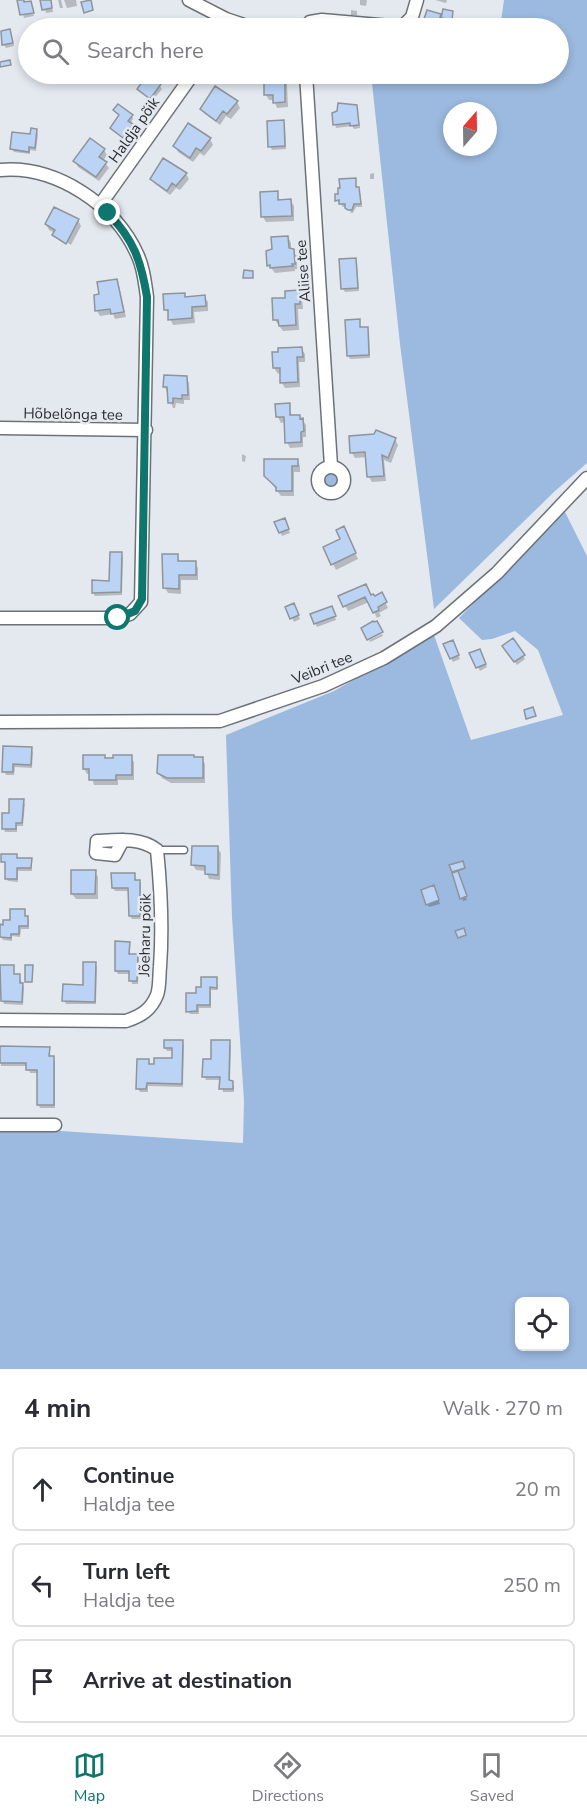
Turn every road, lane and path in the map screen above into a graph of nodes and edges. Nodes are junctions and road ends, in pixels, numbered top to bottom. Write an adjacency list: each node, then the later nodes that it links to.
1 (189, 0): 3 (street)
2 (417, 0): 4 (street)
3 (224, 18)
4 (410, 18)
5 (186, 84): 8 (street, Haldja põik)
6 (307, 84): 11 (street, Aliise tee)
7 (0, 170): 8 (street)
8 (100, 205): 10 (street)
9 (0, 428): 10 (street, Hõbelõnga tee)
10 (146, 430): 13 (street)
11 (331, 466)
12 (587, 478): 14 (street, Veibri tee)
13 (0, 618)
14 (0, 722)
15 (123, 840): 16 (street)
16 (157, 850): 17 (lane); 18 (street, Jõeharu põik)
17 (184, 850)
18 (0, 1020)
19 (0, 1125): 20 (street)
20 (55, 1125)

